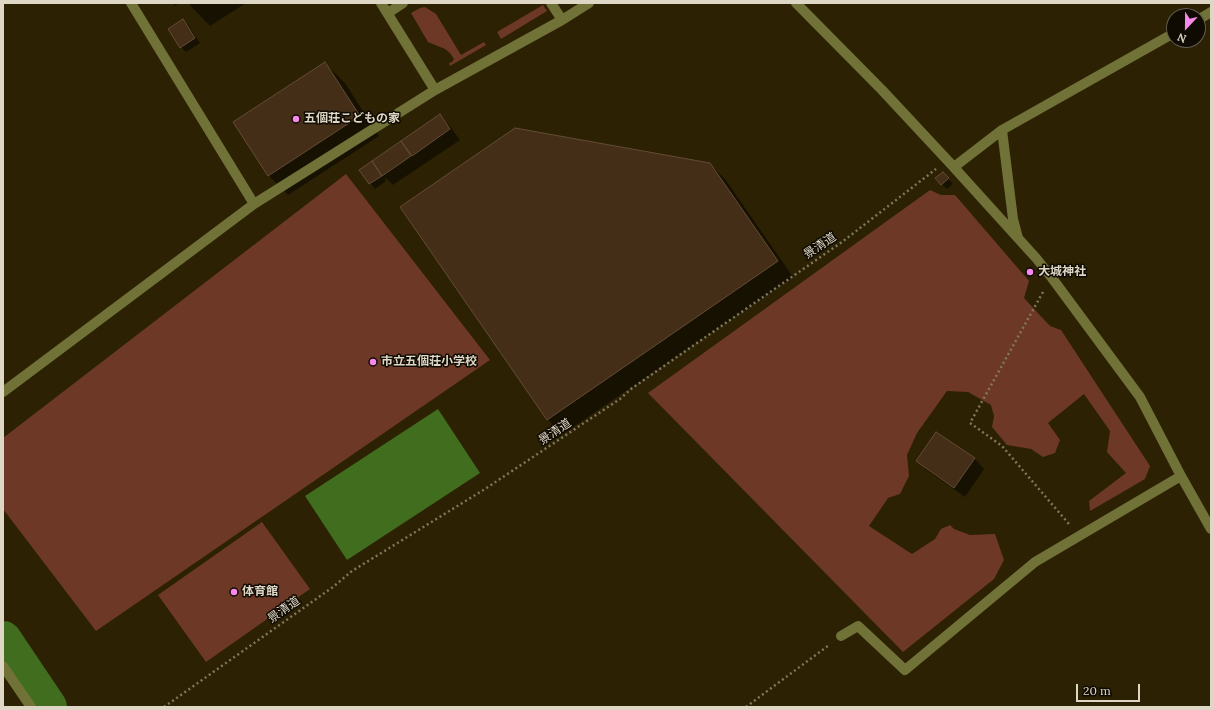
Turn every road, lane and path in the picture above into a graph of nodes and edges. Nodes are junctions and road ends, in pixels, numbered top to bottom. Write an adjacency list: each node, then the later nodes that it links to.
1 (131, 3): 13 (street)
2 (381, 3): 7 (street)
3 (403, 3): 7 (street)
4 (551, 3): 8 (street)
5 (589, 3): 8 (street)
6 (796, 3): 12 (street)
7 (388, 13): 10 (street)
8 (562, 20): 10 (street)
9 (1166, 38): 11 (street)
10 (435, 90): 13 (street)
11 (1002, 130): 12 (street); 14 (street)
12 (950, 163): 14 (street); 23 (path, 景清道)
13 (254, 204): 16 (street)
14 (1019, 240): 15 (street)
15 (1052, 278): 17 (street); 19 (path)
16 (3, 392)
17 (1181, 476): 18 (street); 19 (street)
18 (1211, 529)
19 (1079, 536): 20 (street)
20 (841, 636): 24 (path)
21 (3, 666): 22 (street)
22 (31, 707)
23 (164, 707)
24 (746, 707)

